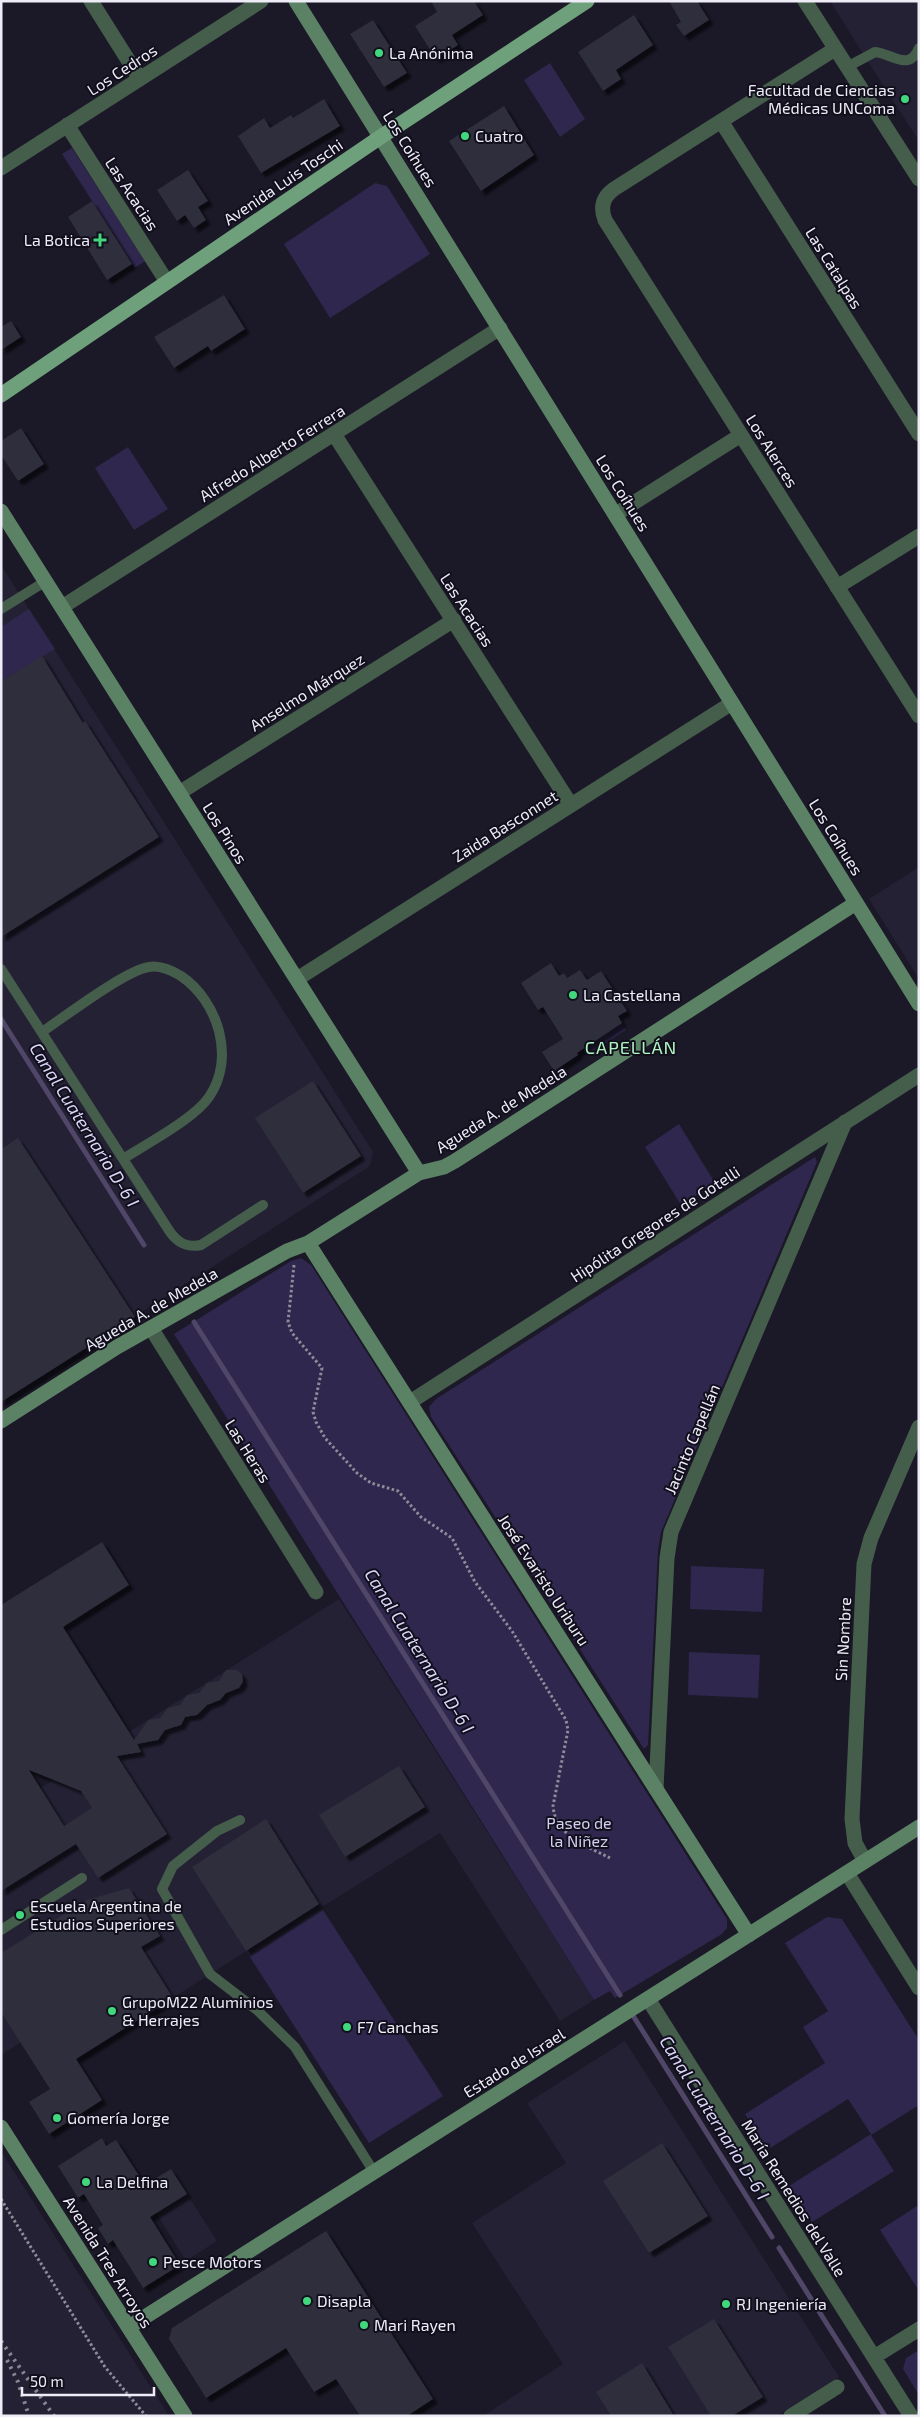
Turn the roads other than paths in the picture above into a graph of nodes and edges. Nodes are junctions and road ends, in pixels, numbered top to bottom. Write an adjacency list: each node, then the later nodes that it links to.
1 (91, 1): 9 (street)
2 (261, 1): 9 (street, Los Cedros)
3 (296, 1): 12 (street, Los Coíhues)
4 (587, 1): 12 (main road, Avenida Luis Toschi)
5 (805, 1): 7 (street)
6 (919, 48): 8 (lane)
7 (835, 49): 8 (street); 10 (street)
8 (847, 68): 14 (street)
9 (140, 78): 11 (street, Los Cedros)
10 (721, 121): 19 (street, Las Catalpas); 20 (street, Los Alerces)
11 (67, 125): 13 (street, Los Cedros); 15 (street, Las Acacias)
12 (382, 136): 15 (main road, Avenida Luis Toschi); 16 (street, Los Coíhues)
13 (1, 168)
14 (919, 179)
15 (167, 282): 17 (main road, Avenida Luis Toschi)
16 (500, 328): 18 (street, Alfredo Alberto Ferrera); 22 (street, Los Coíhues)
17 (1, 395)
18 (334, 434): 26 (street, Alfredo Alberto Ferrera); 28 (street, Las Acacias)
19 (919, 434)
20 (741, 435): 22 (street); 25 (street, Los Alerces)
21 (1, 510): 24 (street, Los Pinos)
22 (616, 514): 29 (street, Los Coíhues)
23 (919, 536): 25 (street)
24 (46, 581): 26 (street, Los Pinos); 27 (lane)
25 (837, 587): 30 (street, Los Alerces)
26 (62, 607): 31 (street, Los Pinos)
27 (1, 609)
28 (454, 620): 31 (street, Anselmo Márquez); 32 (street, Las Acacias)
29 (732, 702): 32 (street, Zaida Basconnet); 33 (street, Los Coíhues)
30 (917, 710)
31 (179, 793): 35 (street, Los Pinos)
32 (571, 805): 35 (street, Zaida Basconnet)
33 (856, 903): 36 (street, Los Coíhues); 41 (street, Agueda A. de Medela)
34 (1, 969): 37 (lane)
35 (297, 979): 41 (street, Los Pinos)
36 (919, 1004)
37 (42, 1032): 40 (lane); 40 (lane)
38 (919, 1075): 39 (street, Hipólita Gregores de Gotelli)
39 (845, 1122): 45 (street, Hipólita Gregores de Gotelli); 49 (street, Jacinto Capellán)
40 (123, 1159): 42 (lane)
41 (419, 1173): 43 (street, Agueda A. de Medela)
42 (263, 1205)
43 (308, 1243): 44 (street, Agueda A. de Medela); 45 (street, José Evaristo Uriburu)
44 (151, 1328): 46 (street, Agueda A. de Medela); 48 (street, Las Heras)
45 (410, 1402): 49 (street, José Evaristo Uriburu)
46 (1, 1421)
47 (919, 1427): 52 (street, Sin Nombre)
48 (316, 1592)
49 (656, 1789): 56 (street, José Evaristo Uriburu)
50 (240, 1820): 60 (lane)
51 (919, 1828): 52 (street, Estado de Israel)
52 (865, 1861): 53 (street, Estado de Israel)
53 (847, 1873): 56 (street, Estado de Israel); 57 (street)
54 (82, 1878): 55 (lane)
55 (1, 1930)
56 (749, 1935): 58 (street, Estado de Israel)
57 (919, 1988)
58 (648, 1999): 60 (street, Estado de Israel); 63 (street, María Remedios del Valle)
59 (1, 2126): 61 (street, Avenida Tres Arroyos)
60 (374, 2172): 61 (street, Estado de Israel)
61 (129, 2328): 65 (street, Avenida Tres Arroyos)
62 (919, 2329): 63 (street)
63 (874, 2357): 67 (street, María Remedios del Valle)
64 (837, 2387): 66 (street)
65 (185, 2416)
66 (791, 2416)
67 (911, 2416)

